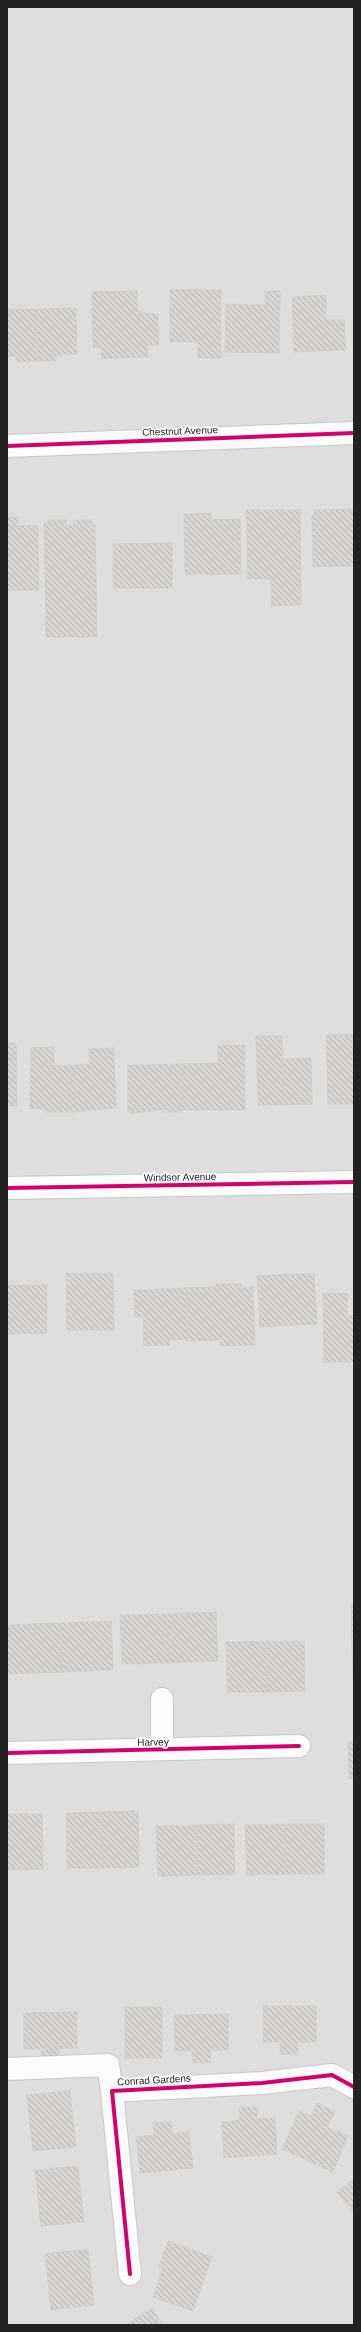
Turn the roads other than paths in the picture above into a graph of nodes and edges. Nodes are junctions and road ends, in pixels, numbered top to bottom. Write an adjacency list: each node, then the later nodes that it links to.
1 (354, 433): 2 (street, Chestnut Avenue)
2 (7, 446)
3 (354, 1182): 4 (street, Windsor Avenue)
4 (7, 1188)
5 (162, 1699): 7 (street, Harvey)
6 (299, 1746): 7 (street, Harvey)
7 (162, 1749): 8 (street, Harvey)
8 (7, 1753)
9 (7, 2069): 11 (street)
10 (354, 2087): 11 (street, Conrad Gardens)
11 (112, 2091): 12 (street, Conrad Gardens)
12 (130, 2274)

